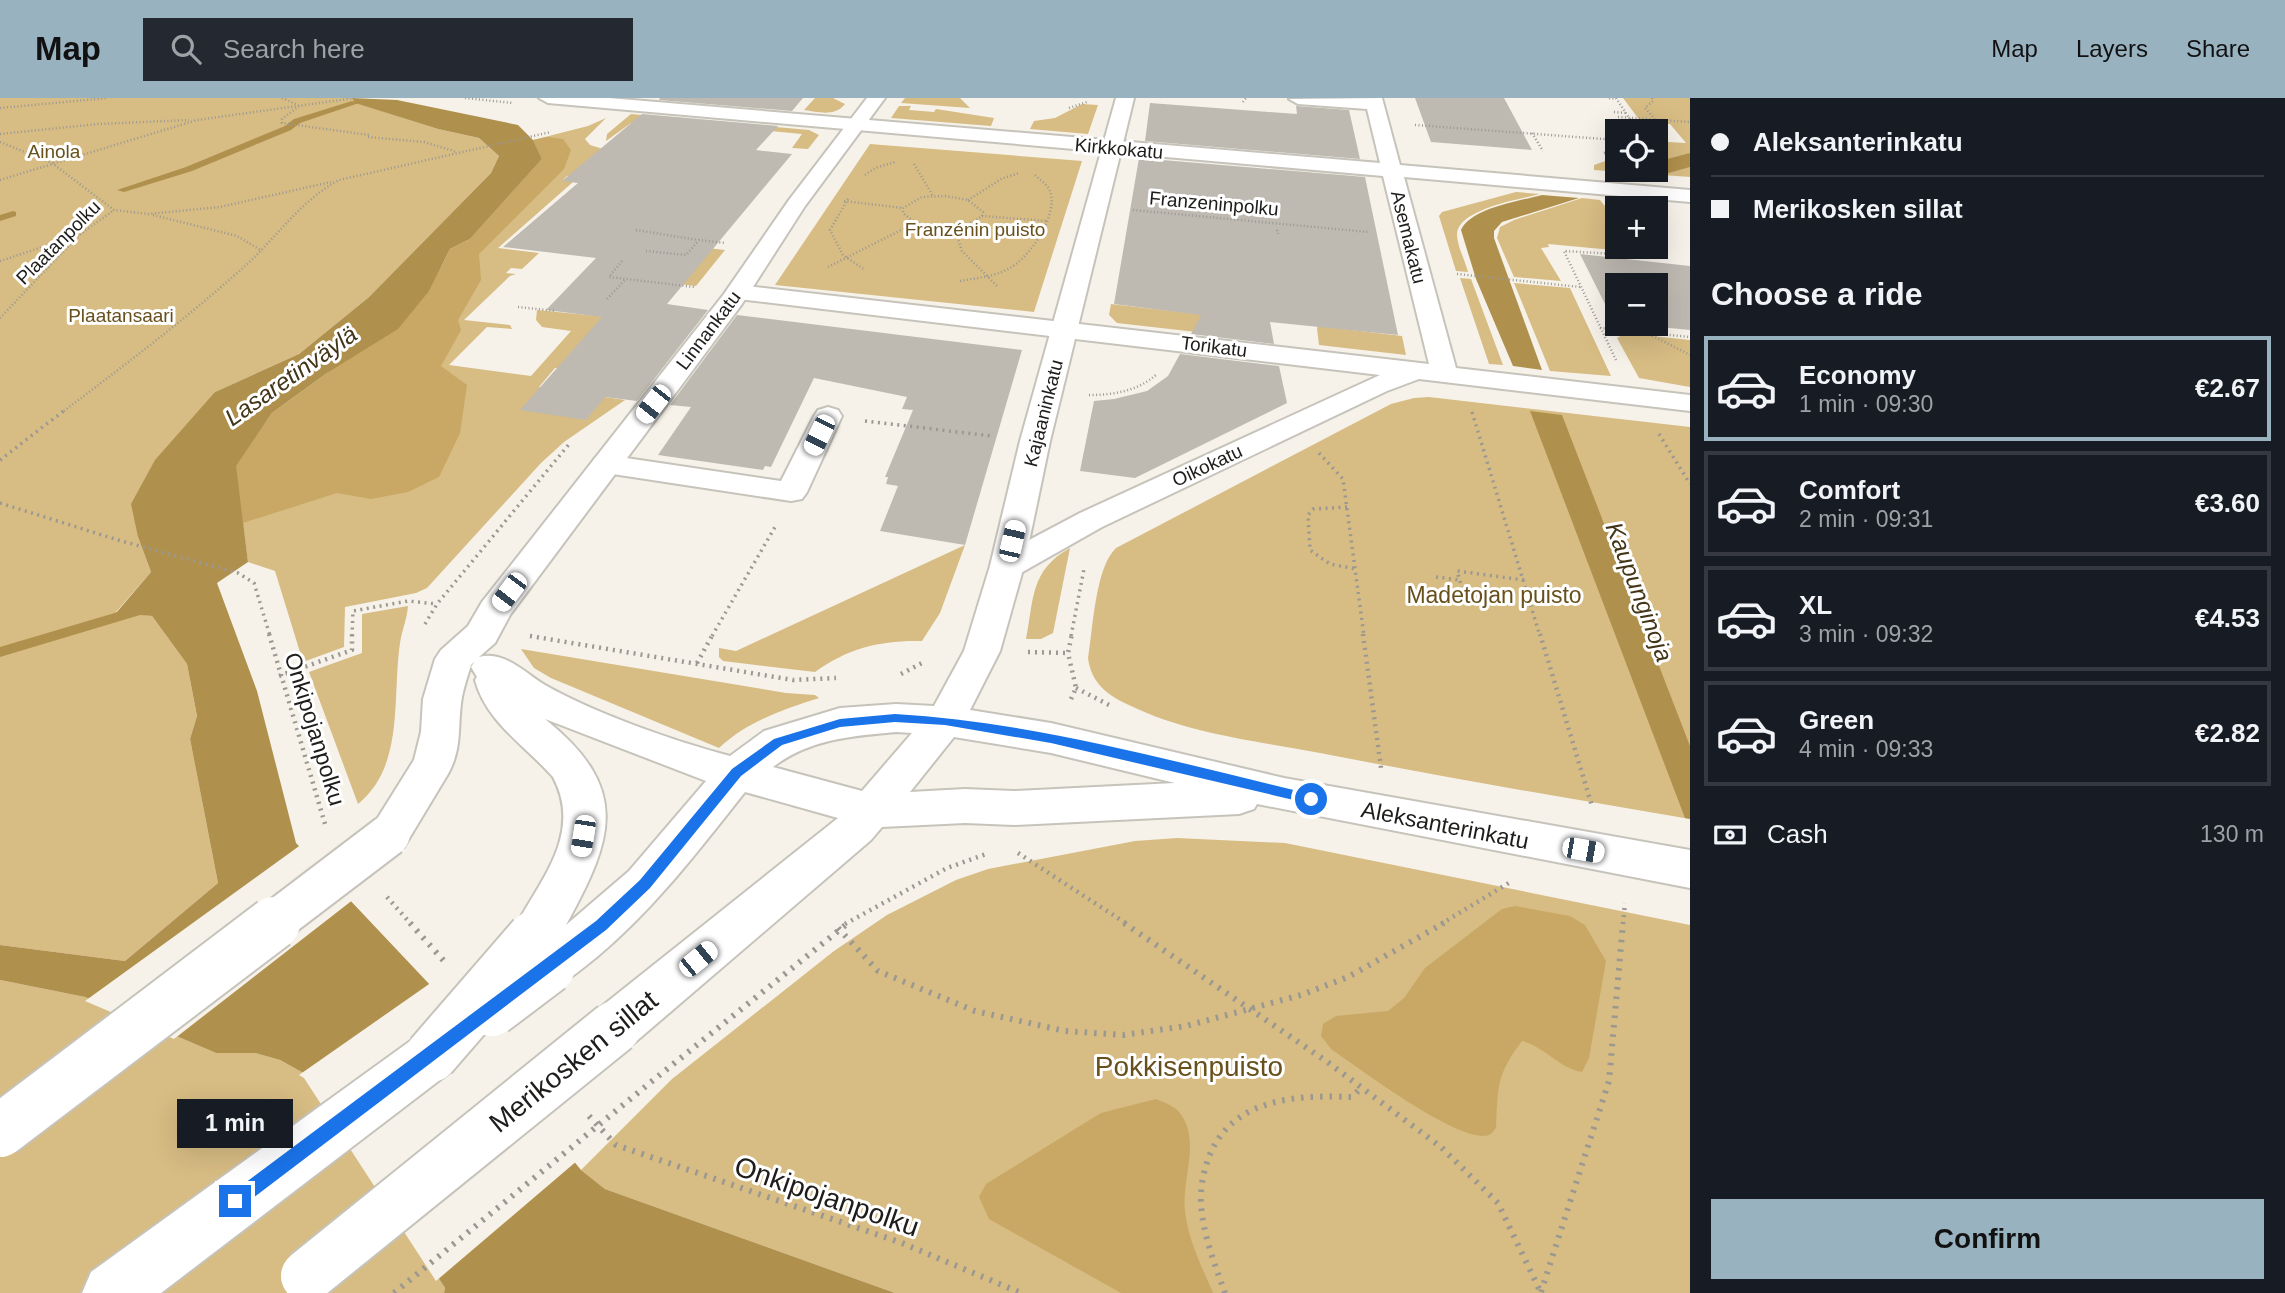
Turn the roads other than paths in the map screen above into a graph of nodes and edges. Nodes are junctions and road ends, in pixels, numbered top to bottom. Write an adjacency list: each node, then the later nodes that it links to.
1 (548, 98): 7 (main road, Kirkkokatu)
2 (876, 98): 8 (main road, Linnankatu)
3 (1125, 98): 9 (main road, Kajaaninkatu)
4 (1341, 98): 6 (main road)
5 (1298, 99): 6 (main road)
6 (1373, 101): 10 (main road, Asemakatu)
7 (631, 102): 8 (main road, Kirkkokatu)
8 (854, 126): 9 (main road, Kirkkokatu); 12 (main road, Linnankatu)
9 (1114, 147): 10 (main road, Kirkkokatu); 13 (main road, Kajaaninkatu)
10 (1390, 170): 11 (main road, Kirkkokatu); 15 (main road, Asemakatu)
11 (1690, 196)
12 (738, 292): 13 (main road, Torikatu); 18 (main road, Linnankatu)
13 (1064, 330): 14 (main road, Torikatu); 19 (main road, Kajaaninkatu)
14 (1412, 373): 15 (main road, Torikatu); 19 (main road, Oikokatu)
15 (1445, 376): 16 (main road, Torikatu)
16 (1690, 403)
17 (828, 416): 18 (main road)
18 (606, 464): 20 (main road, Linnankatu)
19 (1007, 566): 21 (main road, Kajaaninkatu)
20 (486, 650): 22 (main road, Aleksanterinkatu); 26 (main road); 27 (main road, Linnankatu, bridge)
21 (945, 721): 22 (main road); 23 (main road, Aleksanterinkatu); 24 (main road, Merikosken sillat)
22 (737, 773): 24 (main road, Aleksanterinkatu); 26 (main road)
23 (1284, 794): 24 (main road, Aleksanterinkatu); 25 (main road, Aleksanterinkatu)
24 (872, 811): 28 (main road, Merikosken sillat, bridge)
25 (1690, 869)
26 (541, 952): 29 (main road, bridge)
27 (0, 1131)
28 (296, 1284)
29 (112, 1293)

